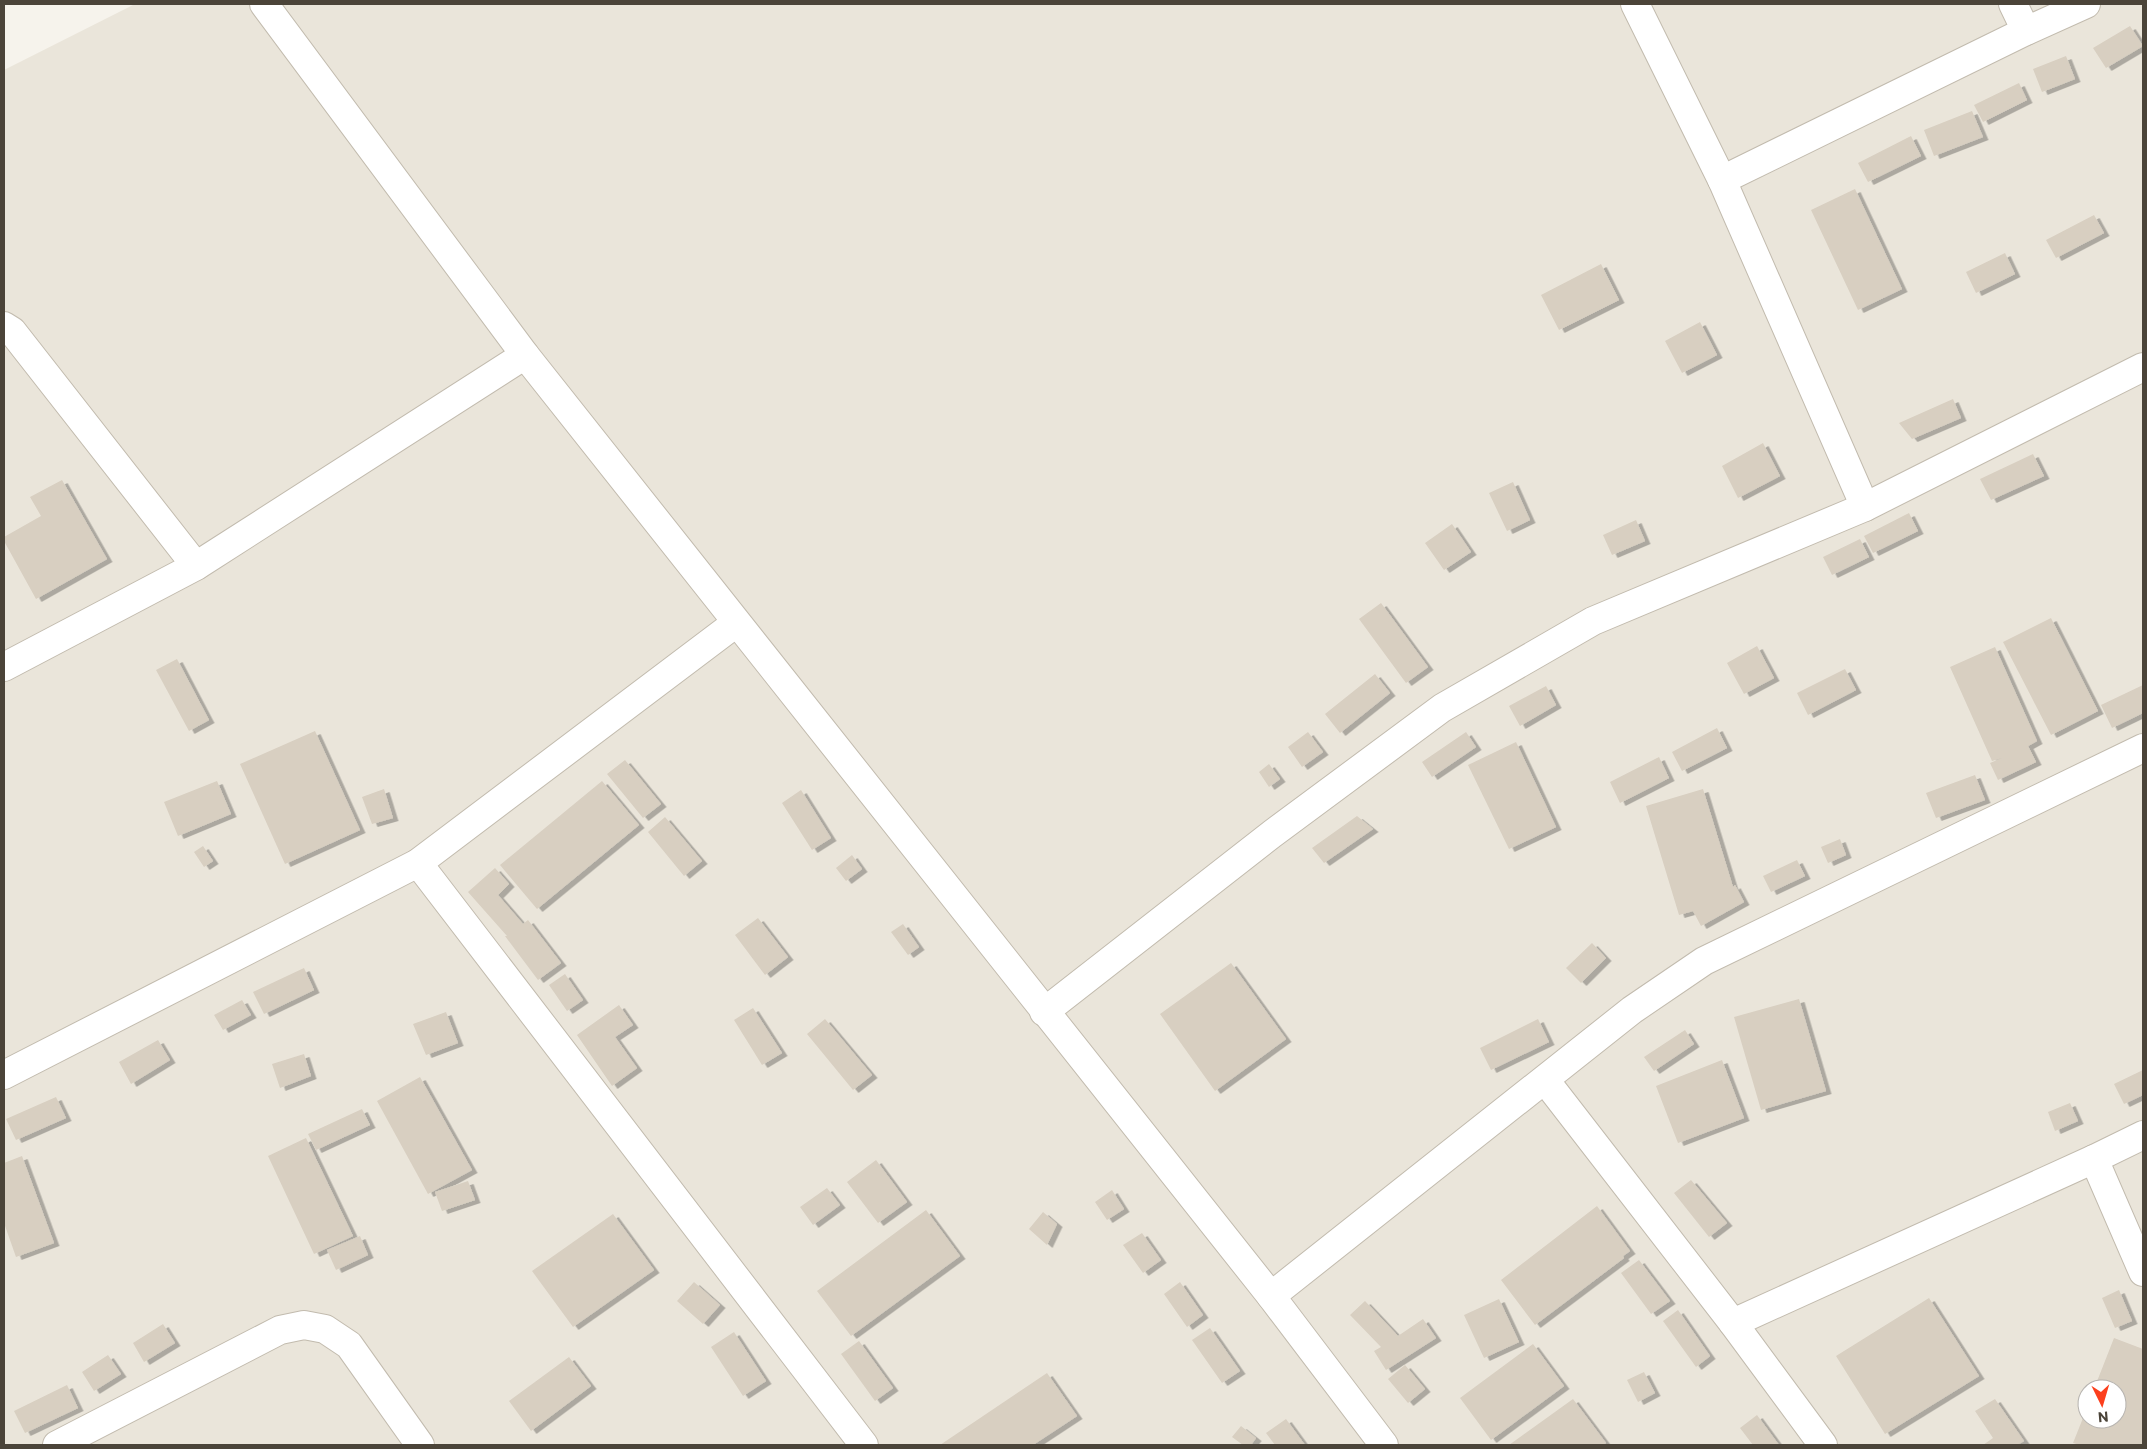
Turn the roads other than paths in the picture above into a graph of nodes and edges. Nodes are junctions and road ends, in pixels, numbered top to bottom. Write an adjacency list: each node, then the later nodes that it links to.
1 (264, 4): 8 (street)
2 (1634, 4): 6 (street)
3 (2013, 4): 5 (street)
4 (2086, 4): 5 (street)
5 (2026, 31): 6 (street)
6 (1722, 180): 10 (street)
7 (4, 326): 11 (street)
8 (525, 355): 11 (street); 12 (street)
9 (2143, 367): 10 (street)
10 (1865, 507): 16 (street)
11 (196, 566): 13 (street)
12 (736, 623): 15 (street); 16 (street)
13 (4, 667)
14 (2143, 748): 18 (street)
15 (418, 863): 17 (street); 26 (street)
16 (1044, 1012): 22 (street)
17 (4, 1075)
18 (1545, 1080): 22 (street); 23 (street)
19 (2143, 1135): 20 (street)
20 (2094, 1159): 21 (street); 23 (street)
21 (2143, 1272)
22 (1271, 1296): 27 (street)
23 (1733, 1322): 28 (street)
24 (57, 1445): 25 (street)
25 (420, 1445)
26 (864, 1445)
27 (1384, 1445)
28 (1823, 1445)

